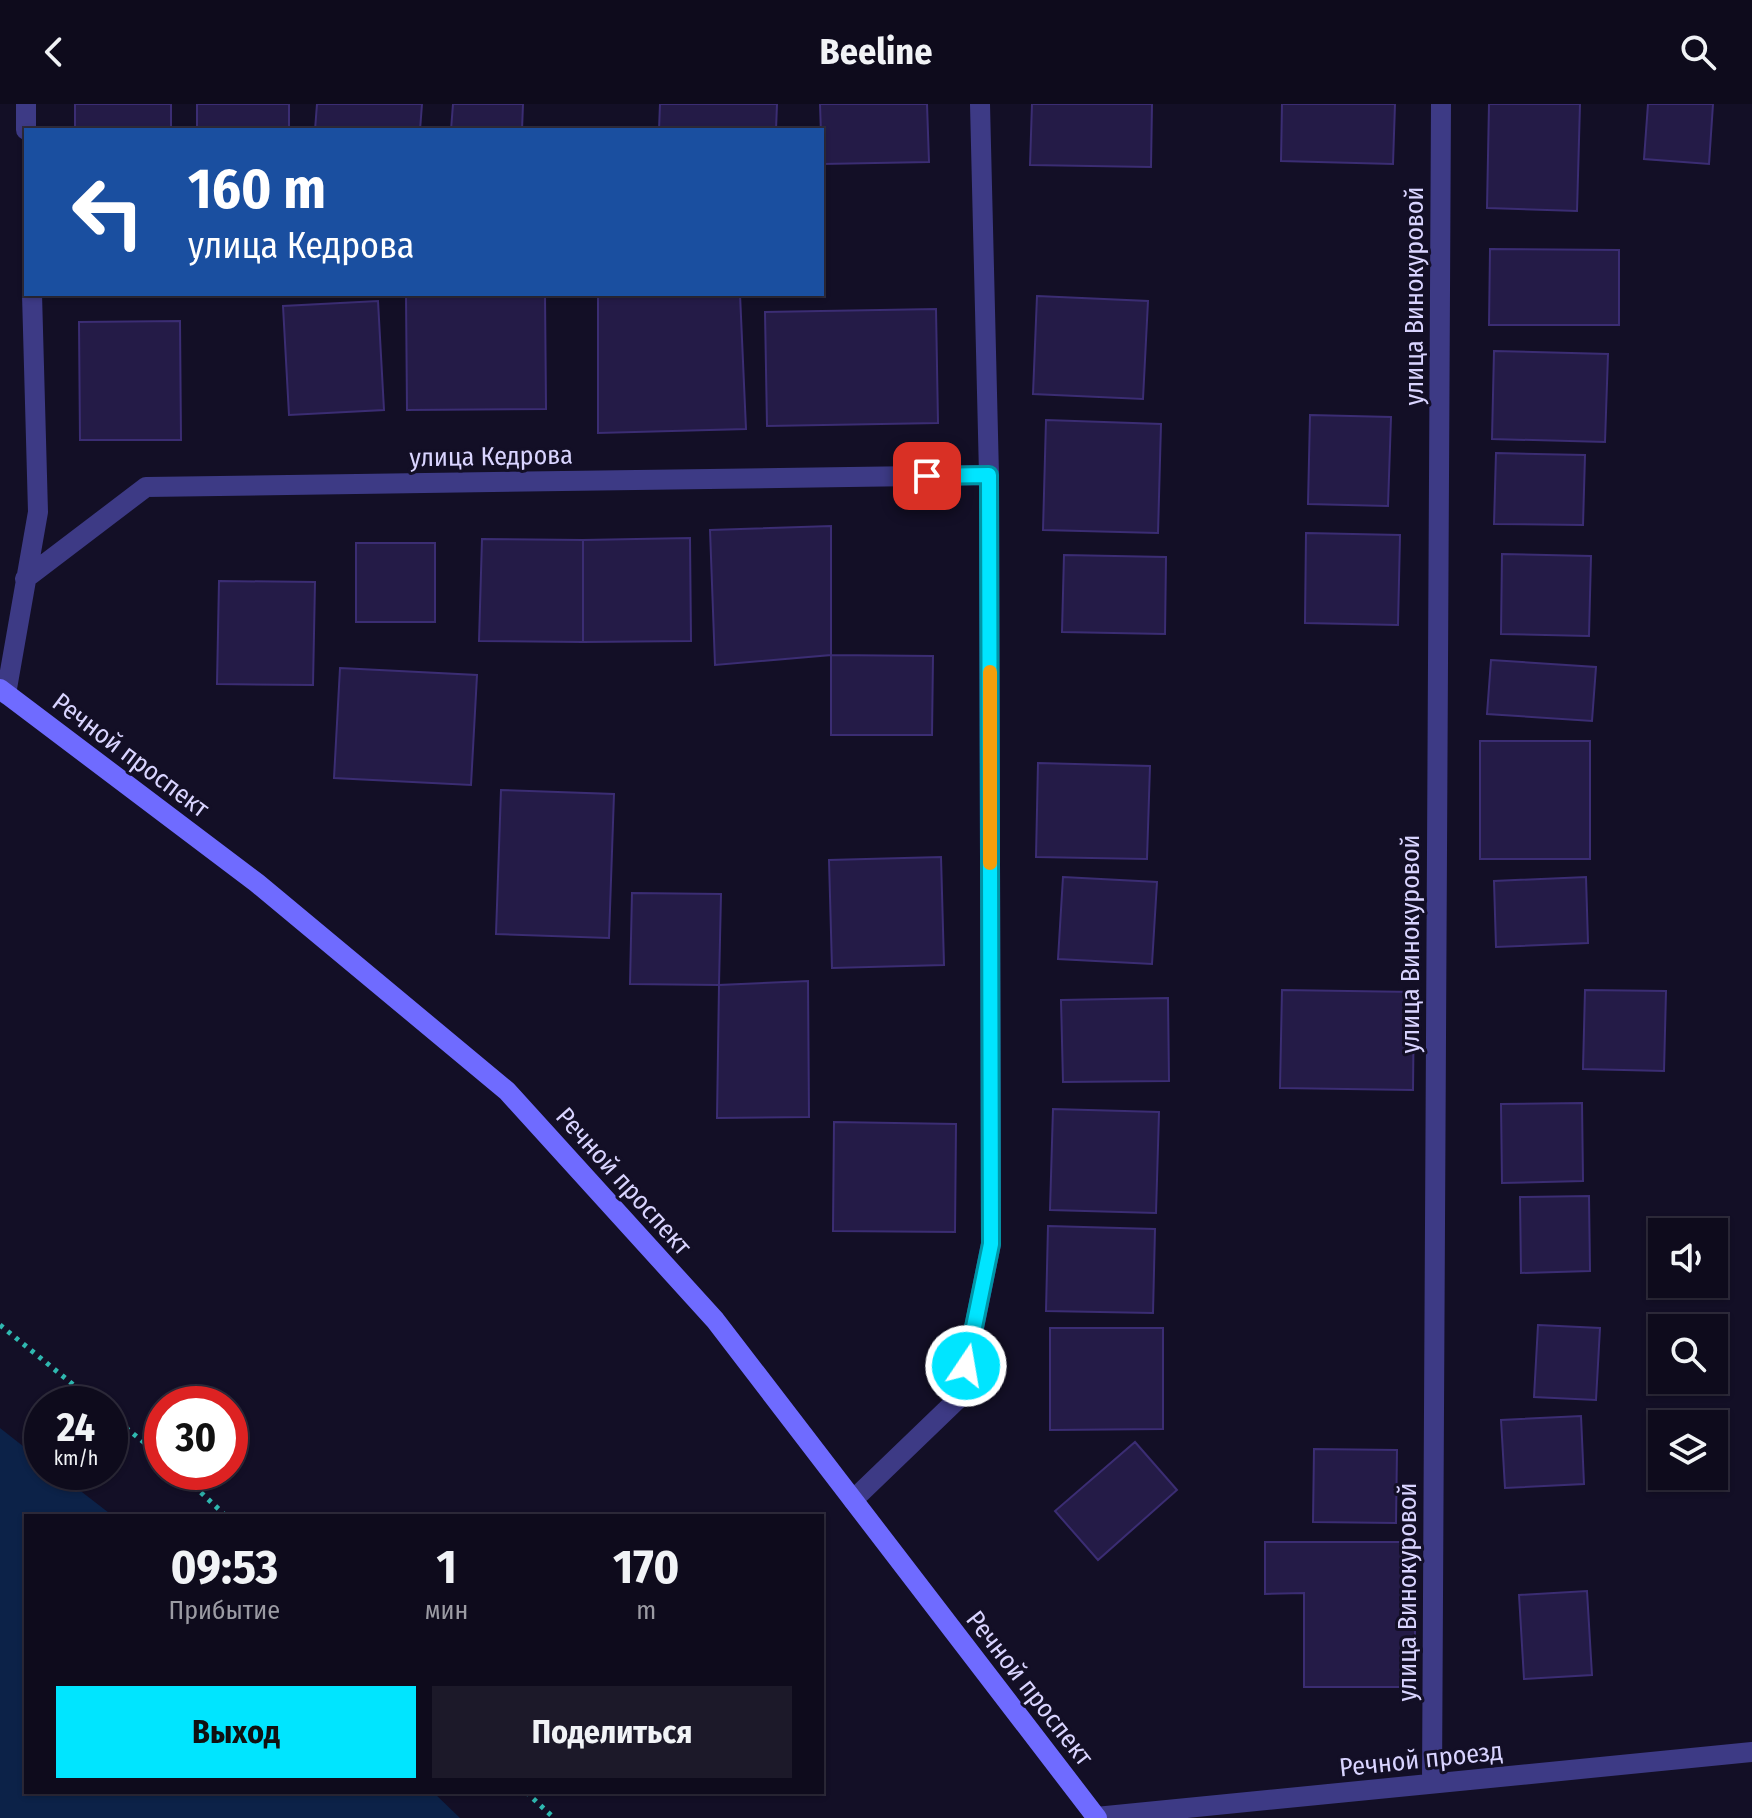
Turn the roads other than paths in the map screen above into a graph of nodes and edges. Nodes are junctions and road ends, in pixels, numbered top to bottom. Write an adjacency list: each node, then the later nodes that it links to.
1 (26, 104): 4 (street)
2 (980, 104): 6 (street)
3 (1441, 104): 11 (street, улица Винокуровой)
4 (26, 128)
5 (32, 296): 7 (street)
6 (989, 475): 7 (street, улица Кедрова); 9 (street)
7 (25, 579): 8 (street)
8 (3, 691): 9 (street, Речной проспект)
9 (853, 1500): 12 (street, Речной проспект)
10 (1752, 1752): 11 (street, Речной проезд)
11 (1432, 1784): 12 (street, Речной проезд)
12 (1096, 1817)

